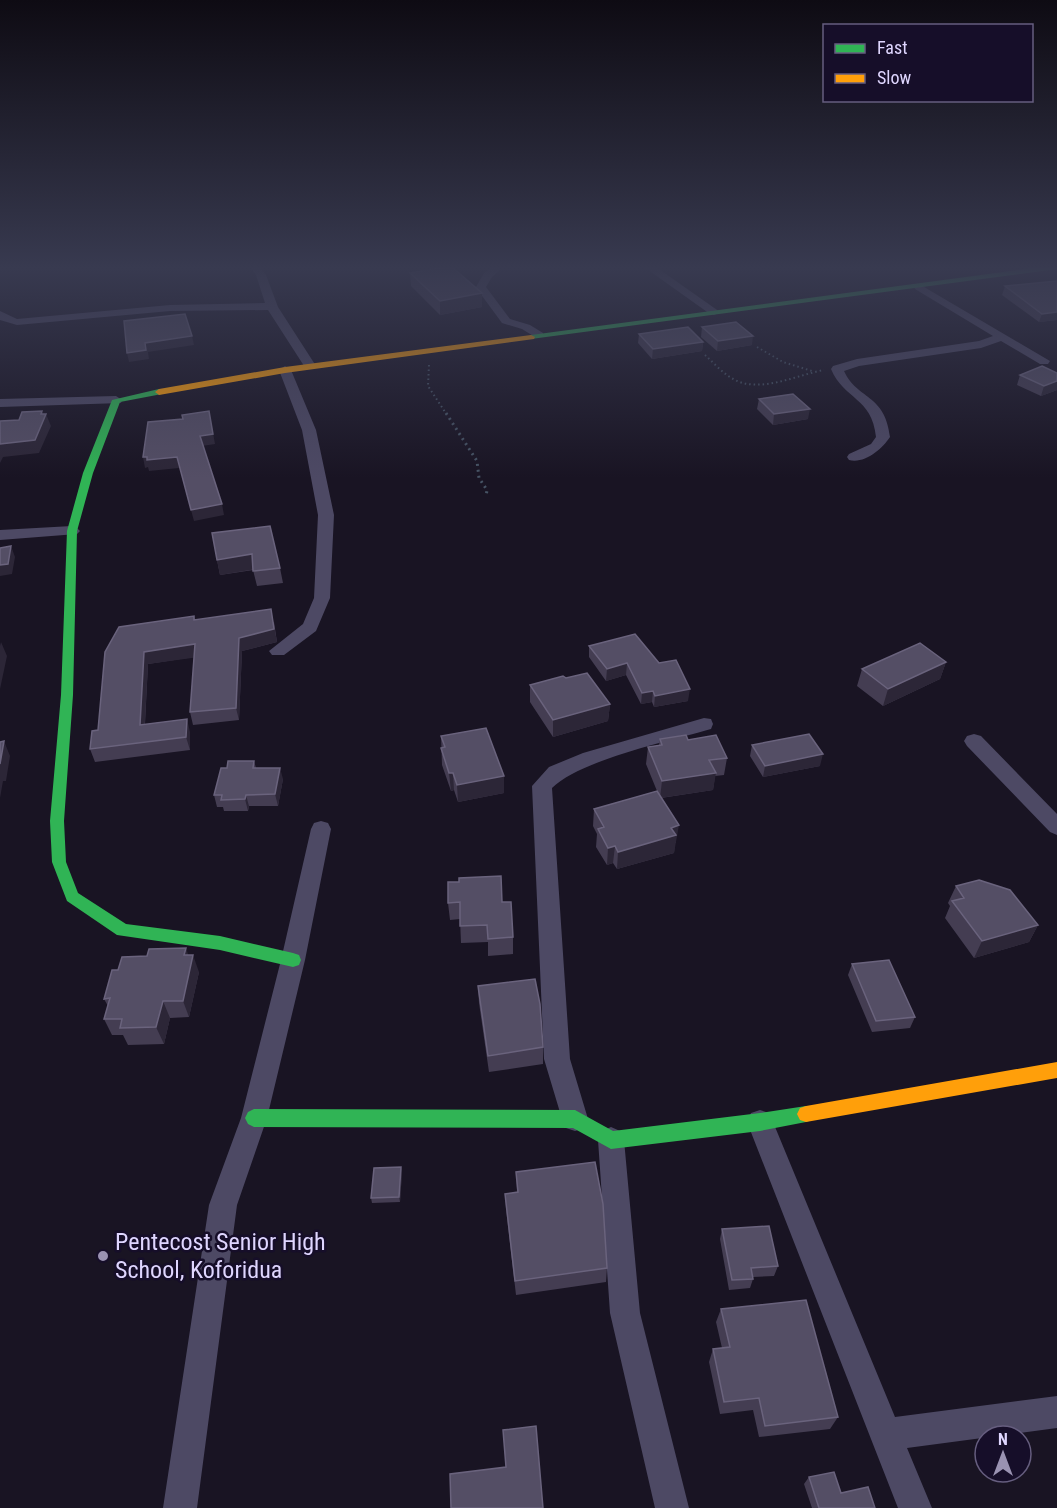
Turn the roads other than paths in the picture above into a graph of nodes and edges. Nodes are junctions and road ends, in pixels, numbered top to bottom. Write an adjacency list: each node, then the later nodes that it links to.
1 (292, 337): 6 (street)
2 (522, 337): 6 (street)
3 (1000, 337): 10 (street)
4 (1001, 337): 5 (street)
5 (1044, 361)
6 (310, 366): 7 (street)
7 (285, 370): 8 (street); 13 (street)
8 (116, 400): 9 (street); 11 (street)
9 (0, 404)
10 (854, 457)
11 (72, 531): 12 (street); 18 (street)
12 (0, 535)
13 (278, 651)
14 (704, 724): 21 (street)
15 (974, 741): 16 (street)
16 (1057, 827)
17 (321, 829): 18 (street)
18 (293, 960): 20 (street)
19 (1057, 1070): 22 (street)
20 (254, 1118): 21 (street); 26 (street)
21 (575, 1119): 23 (street)
22 (760, 1122): 23 (street); 25 (street)
23 (610, 1140): 27 (street)
24 (1057, 1412): 25 (street)
25 (884, 1435): 28 (street)
26 (180, 1508)
27 (672, 1508)
28 (915, 1508)

